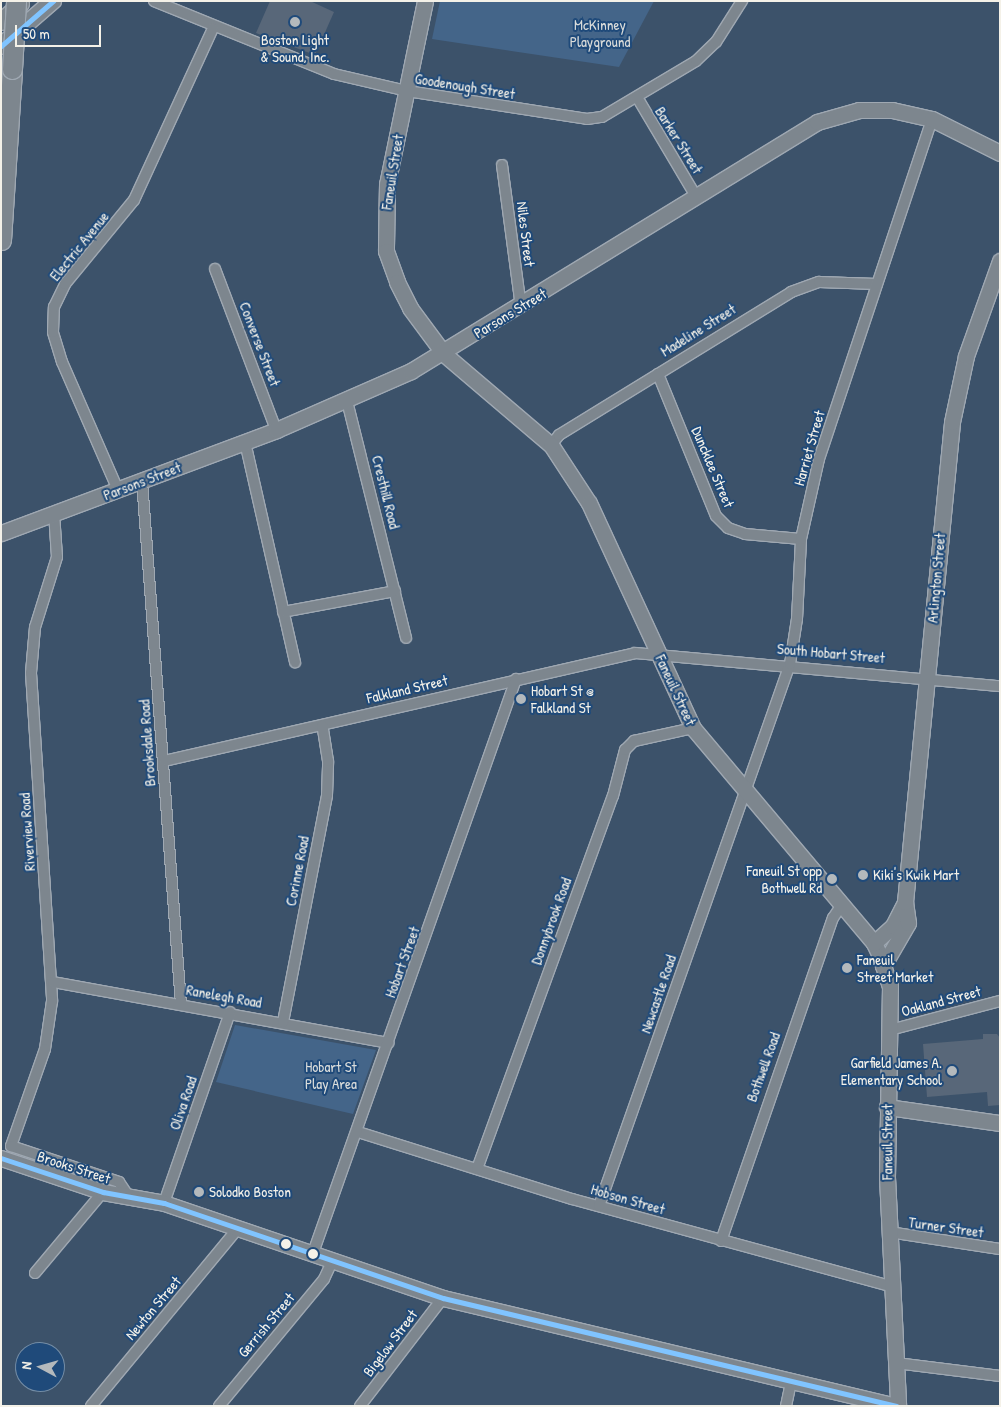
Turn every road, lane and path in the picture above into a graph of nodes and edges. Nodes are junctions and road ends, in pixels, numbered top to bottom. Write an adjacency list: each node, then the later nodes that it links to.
1 (16, 1): 16 (highway, bridge)
2 (25, 1): 7 (main road)
3 (53, 1): 9 (main road)
4 (154, 1): 8 (street, Goodenough Street)
5 (425, 1): 10 (street, Faneuil Street)
6 (742, 1): 11 (street, Goodenough Street)
7 (1, 22)
8 (213, 28): 10 (street, Goodenough Street); 29 (street, Electric Avenue)
9 (1, 46)
10 (407, 91): 11 (street, Goodenough Street); 22 (street, Faneuil Street)
11 (637, 97): 15 (street, Barker Street)
12 (932, 119): 13 (street, Parsons Street); 15 (street, Parsons Street); 19 (street, Harriet Street)
13 (1000, 153)
14 (502, 165): 21 (street, Niles Street)
15 (698, 198): 21 (street, Parsons Street)
16 (1, 240)
17 (1000, 261): 20 (street, Arlington Street)
18 (215, 269): 25 (street, Converse Street)
19 (877, 284): 23 (street, Madeline Street); 32 (street, Harriet Street)
20 (994, 295): 39 (street, Arlington Street)
21 (521, 307): 22 (street, Parsons Street)
22 (444, 354): 24 (street, Parsons Street); 27 (street, Faneuil Street)
23 (658, 374): 27 (street, Madeline Street); 32 (street, Duncklee Street)
24 (347, 401): 25 (street, Parsons Street); 33 (street, Cresthill Road)
25 (276, 430): 26 (street, Parsons Street)
26 (245, 442): 28 (street, Parsons Street); 34 (street)
27 (552, 445): 36 (street, Faneuil Street)
28 (142, 481): 29 (street, Parsons Street); 44 (street, Brooksdale Road)
29 (118, 490): 30 (street, Parsons Street)
30 (54, 513): 31 (street, Parsons Street); 50 (street, Riverview Road)
31 (1, 533)
32 (801, 539): 38 (street, Harriet Street)
33 (395, 591): 34 (street); 35 (street, Cresthill Road)
34 (283, 612): 37 (street)
35 (406, 638)
36 (658, 653): 38 (street, South Hobart Street); 40 (street, Falkland Street); 43 (street, Faneuil Street)
37 (295, 662)
38 (790, 664): 39 (street, South Hobart Street); 45 (street, Harriet Street)
39 (927, 677): 41 (street, South Hobart Street); 46 (street, Arlington Street)
40 (516, 679): 42 (street, Falkland Street); 56 (street, Hobart Street)
41 (1000, 686)
42 (322, 725): 44 (street, Falkland Street); 54 (street, Corinne Road)
43 (693, 728): 45 (street, Faneuil Street); 62 (street, Donnybrook Road)
44 (164, 761): 52 (street, Brooksdale Road)
45 (743, 792): 47 (street, Faneuil Street); 66 (street, Newcastle Road)
46 (905, 902): 48 (street, Arlington Street); 49 (street, Arlington Street)
47 (841, 906): 48 (street, Faneuil Street); 69 (street, Bothwell Road)
48 (874, 943): 49 (street, Faneuil Street)
49 (883, 966): 55 (street, Faneuil Street)
50 (53, 982): 52 (street, Ranelegh Road); 60 (street, Riverview Road)
51 (997, 1003): 55 (street, Oakland Street)
52 (181, 1004): 53 (street, Ranelegh Road)
53 (230, 1012): 54 (street, Ranelegh Road); 65 (street, Oliva Road)
54 (283, 1022): 56 (street, Ranelegh Road)
55 (890, 1030): 57 (street, Faneuil Street)
56 (388, 1044): 59 (street, Hobart Street)
57 (886, 1106): 58 (street); 68 (street, Faneuil Street)
58 (1000, 1123)
59 (358, 1132): 62 (street, Hobson Street); 71 (street, Hobart Street)
60 (11, 1146): 64 (street, Brooks Street)
61 (1, 1158): 63 (street, Brooks Street)
62 (477, 1169): 66 (street, Hobson Street)
63 (103, 1192): 64 (street, Brooks Street); 73 (street)
64 (129, 1197): 65 (street, Brooks Street)
65 (164, 1204): 67 (street, Brooks Street)
66 (599, 1206): 69 (street, Hobson Street)
67 (238, 1228): 71 (street, Brooks Street); 79 (street, Newton Street)
68 (889, 1232): 70 (street, Turner Street); 74 (street, Faneuil Street)
69 (720, 1241): 74 (street, Hobson Street)
70 (1000, 1249)
71 (313, 1253): 72 (street, Brooks Street)
72 (333, 1260): 75 (street, Brooks Street); 80 (street, Gerrish Street)
73 (35, 1273)
74 (894, 1287): 76 (street, Faneuil Street)
75 (443, 1298): 78 (street, Brooks Street); 81 (street, Bigelow Street)
76 (896, 1363): 77 (street); 83 (street, Faneuil Street)
77 (1000, 1376)
78 (791, 1382): 82 (street); 83 (street, Brooks Street)
79 (91, 1406)
80 (219, 1406)
81 (360, 1406)
82 (786, 1406)
83 (897, 1406)

